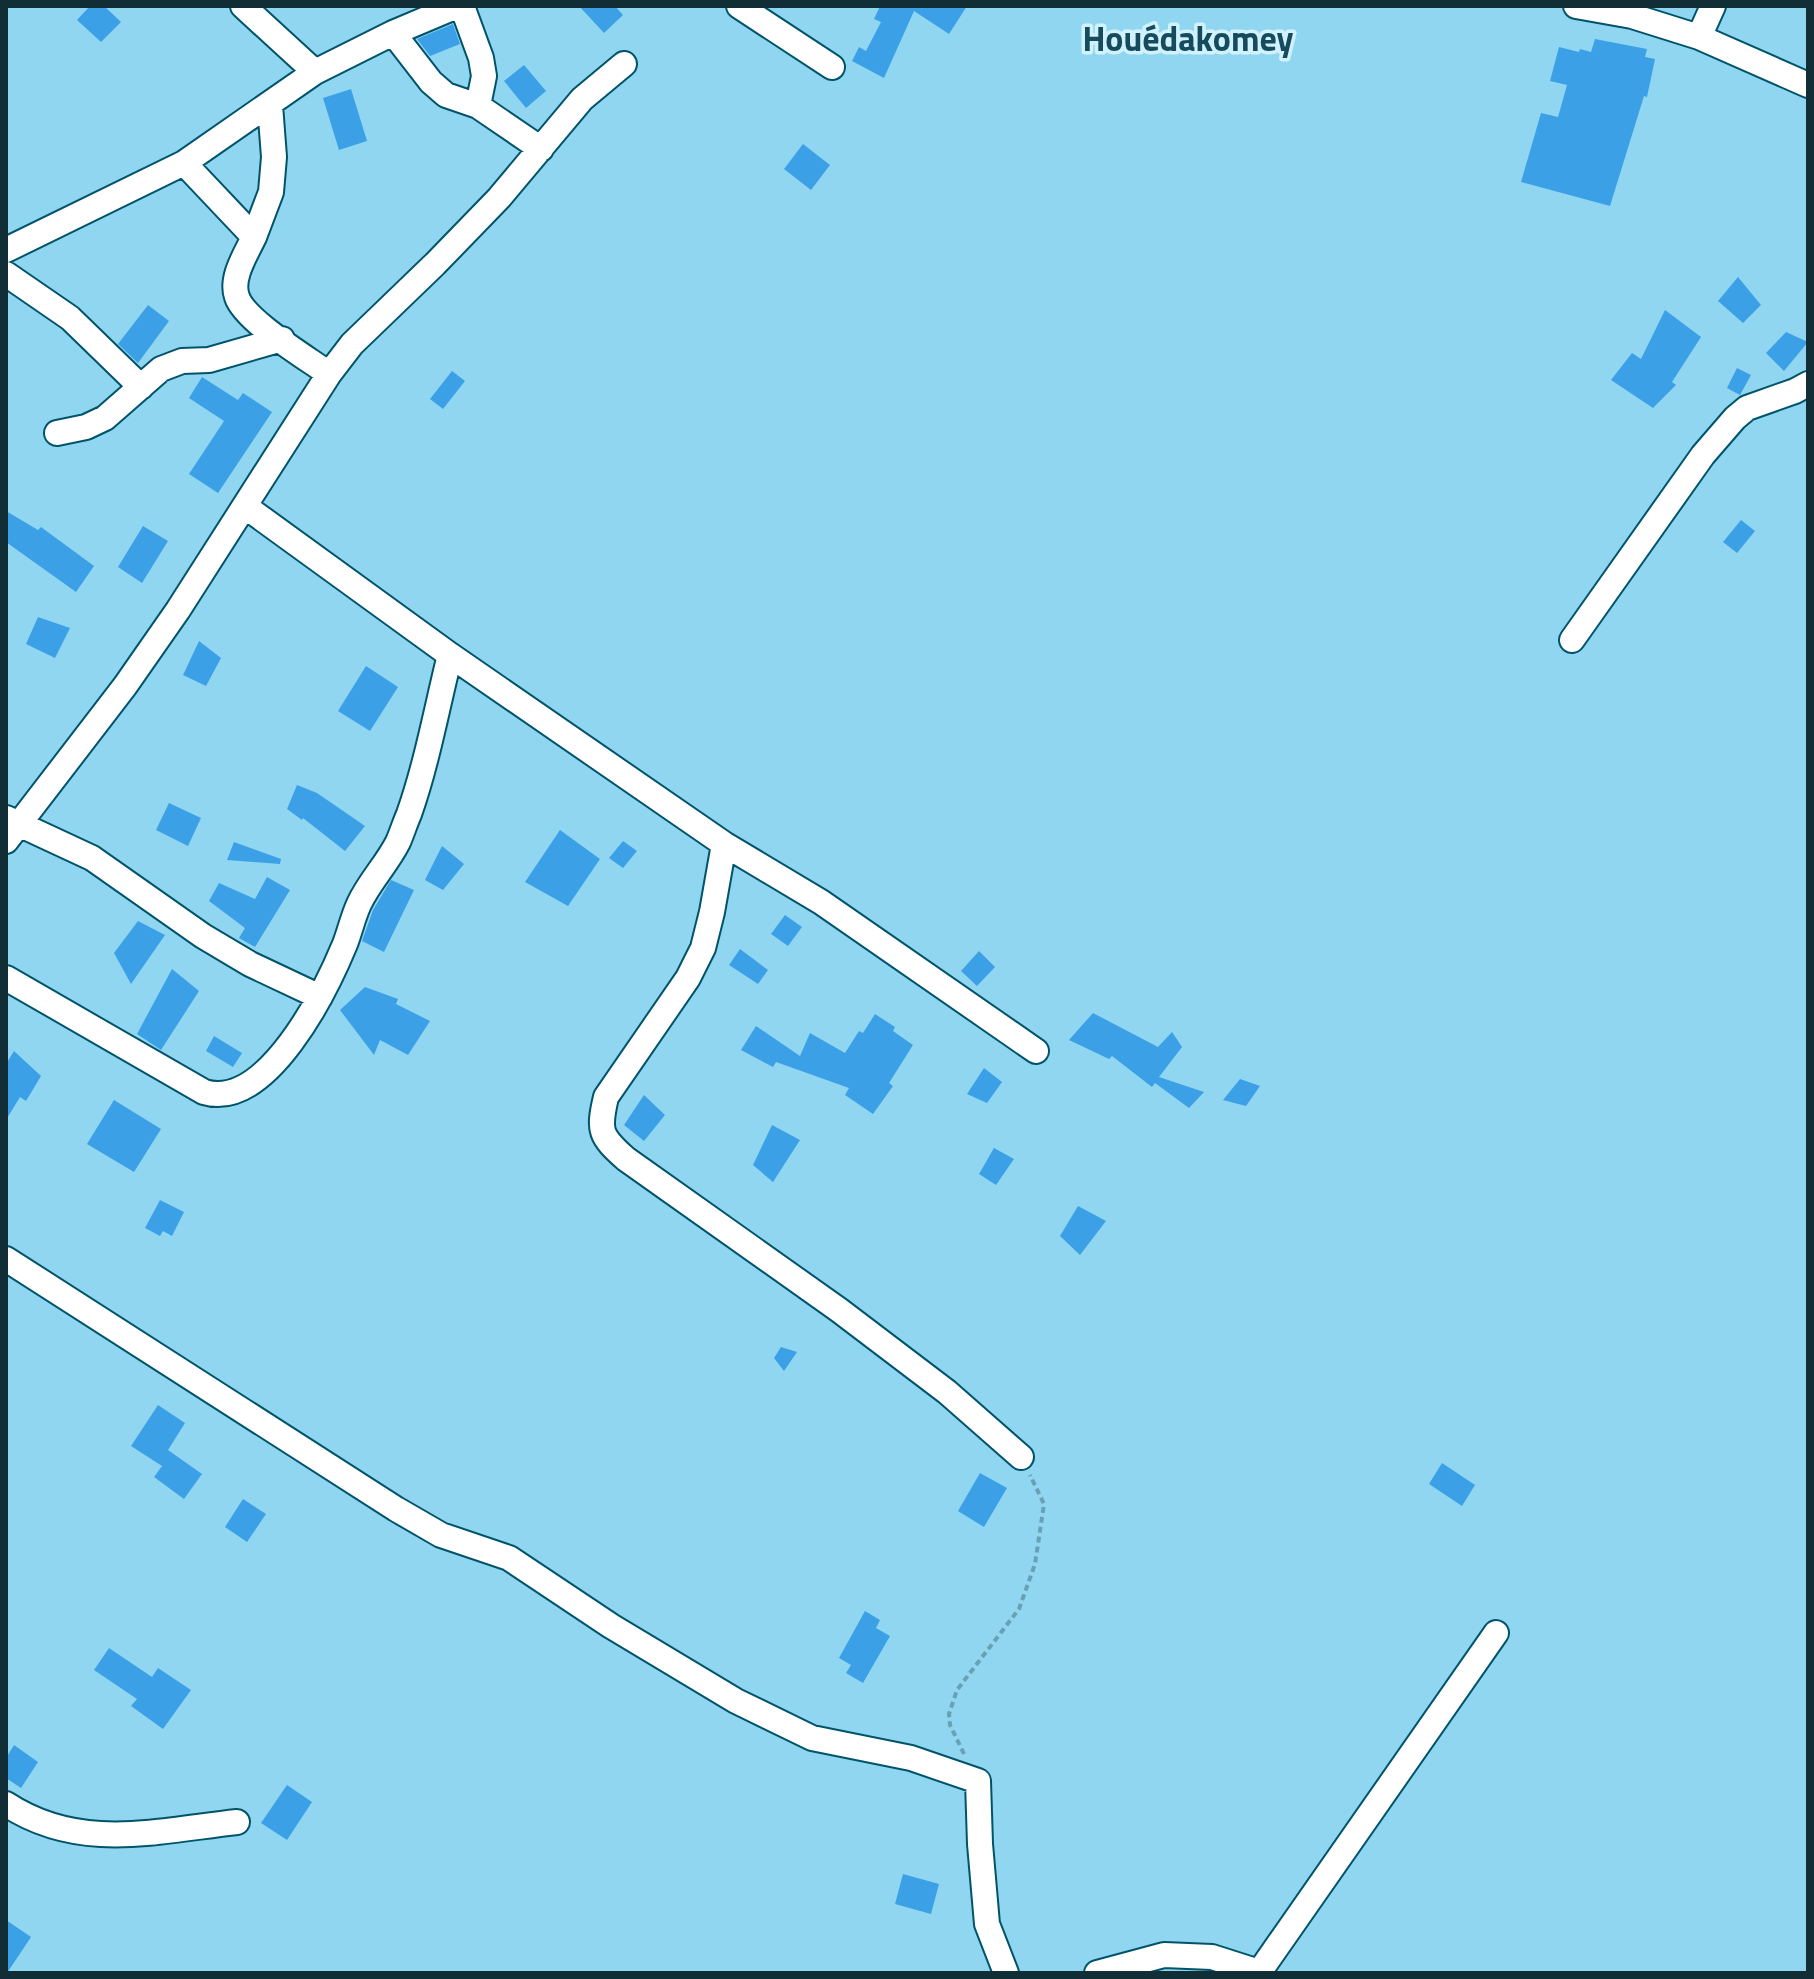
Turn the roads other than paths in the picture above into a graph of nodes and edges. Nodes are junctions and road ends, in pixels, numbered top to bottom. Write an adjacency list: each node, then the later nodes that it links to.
1 (243, 6): 10 (street)
2 (459, 6): 6 (street); 13 (street)
3 (739, 6): 9 (street)
4 (1576, 6): 7 (street)
5 (1713, 6): 7 (street)
6 (393, 33): 10 (street); 13 (street)
7 (1699, 37): 11 (street)
8 (624, 64): 14 (street)
9 (832, 67)
10 (315, 72): 12 (street)
11 (1808, 85)
12 (270, 105): 15 (street); 16 (street)
13 (478, 106): 14 (street)
14 (541, 149): 20 (street)
15 (184, 163): 16 (street); 17 (street)
16 (254, 237): 19 (street)
17 (6, 250)
18 (6, 274): 22 (street)
19 (282, 339): 20 (street); 22 (street)
20 (329, 374): 24 (street)
21 (1808, 384): 25 (street)
22 (141, 387): 23 (street)
23 (57, 433)
24 (246, 507): 26 (street); 27 (street)
25 (1572, 640)
26 (450, 655): 28 (street); 30 (street)
27 (11, 827): 30 (street)
28 (724, 844): 31 (street); 33 (street)
29 (6, 978): 30 (street)
30 (320, 997)
31 (1036, 1051)
32 (6, 1259): 38 (street)
33 (1021, 1457)
34 (1496, 1633): 37 (street)
35 (6, 1804): 36 (street)
36 (237, 1822)
37 (1261, 1972): 39 (street)
38 (1006, 1973)
39 (1097, 1973)

